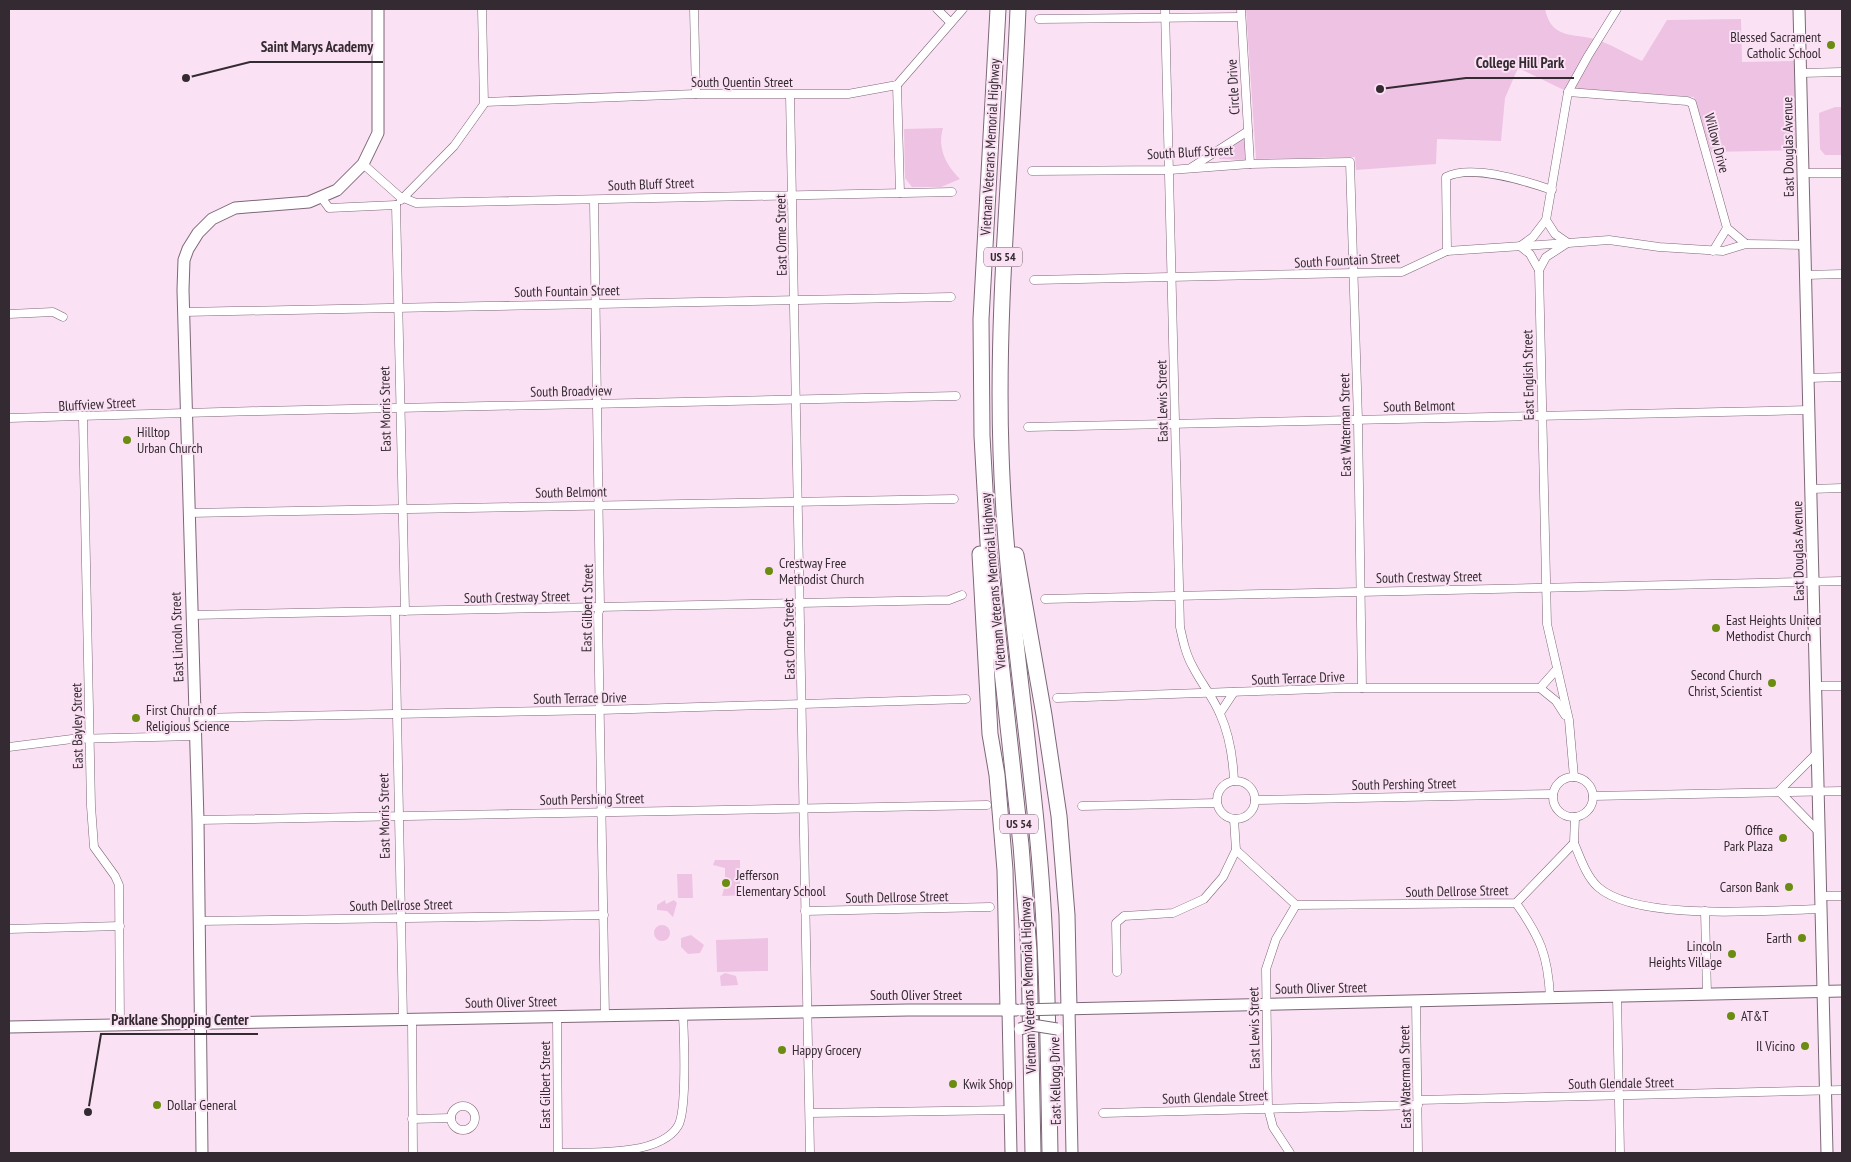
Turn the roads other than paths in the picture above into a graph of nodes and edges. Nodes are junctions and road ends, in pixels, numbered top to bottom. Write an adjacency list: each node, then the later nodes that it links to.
1 (378, 9): 24 (main road)
2 (482, 9): 21 (street)
3 (694, 9): 19 (street)
4 (937, 9): 14 (street)
5 (963, 9): 14 (street)
6 (998, 9): 76 (highway, Vietnam Veterans Memorial Highway / US 54)
7 (1018, 9): 80 (highway, Vietnam Veterans Memorial Highway / US 54)
8 (1165, 9): 12 (street, East Lewis Street)
9 (1617, 9): 18 (street)
10 (1799, 9): 15 (main road, East Douglas Avenue)
11 (1241, 13): 12 (street); 22 (street, Circle Drive)
12 (1166, 18): 13 (street); 27 (street, East Lewis Street)
13 (1039, 19)
14 (950, 22): 17 (street)
15 (1801, 72): 16 (street); 30 (main road, East Douglas Avenue)
16 (1842, 72)
17 (897, 85): 20 (street, South Quentin Street); 33 (street)
18 (1568, 92): 31 (street); 40 (street, Willow Drive)
19 (696, 94): 20 (street, South Quentin Street); 21 (street, South Quentin Street)
20 (790, 95): 34 (street, East Orme Street)
21 (485, 102): 36 (street)
22 (1248, 131): 25 (street, Circle Drive); 26 (street)
23 (1350, 162): 25 (street, South Bluff Street); 48 (street, East Waterman Street)
24 (363, 164): 35 (main road); 36 (street, South Bluff Street)
25 (1250, 164): 26 (street, South Bluff Street)
26 (1191, 168): 27 (street, South Bluff Street)
27 (1170, 170): 28 (street, South Bluff Street); 51 (street, East Lewis Street)
28 (1032, 171)
29 (1842, 173): 30 (street)
30 (1803, 174): 43 (main road, East Douglas Avenue)
31 (1552, 190): 39 (street); 45 (street)
32 (952, 192): 33 (street, South Bluff Street)
33 (900, 193): 34 (street, South Bluff Street)
34 (792, 196): 37 (street, South Bluff Street); 54 (street, East Orme Street)
35 (321, 197): 38 (street); 57 (main road, East Lincoln Street)
36 (403, 198): 37 (street, South Bluff Street); 38 (street)
37 (594, 201): 55 (street, East Gilbert Street)
38 (396, 205): 56 (street, East Morris Street)
39 (1546, 220): 41 (street); 44 (street)
40 (1728, 228): 42 (street); 46 (street)
41 (1568, 243): 44 (street, South Fountain Street); 46 (street, South Fountain Street); 47 (street)
42 (1746, 244): 43 (street, South Fountain Street); 46 (street, South Fountain Street)
43 (1805, 245): 50 (main road, East Douglas Avenue)
44 (1520, 246): 45 (street, South Fountain Street); 47 (street)
45 (1447, 251): 48 (street, South Fountain Street)
46 (1713, 251)
47 (1540, 270): 68 (street, East English Street)
48 (1353, 273): 51 (street, South Fountain Street); 71 (street, East Waterman Street)
49 (1842, 274): 50 (street)
50 (1806, 275): 61 (main road, East Douglas Avenue)
51 (1172, 278): 52 (street, South Fountain Street); 72 (street, East Lewis Street)
52 (1034, 280)
53 (951, 297): 54 (street, South Fountain Street)
54 (795, 298): 55 (street, South Fountain Street); 63 (street, East Orme Street)
55 (596, 303): 56 (street, South Fountain Street); 64 (street, East Gilbert Street)
56 (398, 307): 57 (street, South Fountain Street); 65 (street, East Morris Street)
57 (184, 312): 67 (main road, East Lincoln Street)
58 (9, 314): 59 (street)
59 (63, 317)
60 (1842, 377): 61 (street)
61 (1809, 378): 66 (main road, East Douglas Avenue)
62 (956, 396): 63 (street, South Broadview)
63 (797, 399): 64 (street, South Broadview); 78 (street, East Orme Street)
64 (598, 403): 65 (street, South Broadview); 79 (street, East Gilbert Street)
65 (400, 408): 67 (street, South Broadview); 81 (street, East Morris Street)
66 (1810, 410): 68 (street, South Belmont); 75 (main road, East Douglas Avenue)
67 (186, 413): 70 (street, Bluffview Street); 82 (main road, East Lincoln Street)
68 (1542, 416): 71 (street, South Belmont); 85 (street, East English Street)
69 (9, 418): 70 (street, Bluffview Street)
70 (83, 418): 111 (street, East Bayley Street)
71 (1358, 420): 72 (street, South Belmont); 86 (street, East Waterman Street)
72 (1175, 424): 73 (street, South Belmont); 88 (street, East Lewis Street)
73 (1028, 427)
74 (1842, 488): 75 (street)
75 (1811, 489): 84 (main road, East Douglas Avenue)
76 (985, 495): 156 (highway); 182 (highway, Vietnam Veterans Memorial Highway / US 54)
77 (954, 499): 78 (street, South Belmont)
78 (799, 501): 79 (street, South Belmont); 90 (street, East Orme Street)
79 (600, 504): 81 (street, South Belmont); 91 (street, East Gilbert Street)
80 (1004, 505): 155 (highway); 183 (highway, Vietnam Veterans Memorial Highway / US 54)
81 (402, 508): 82 (street, South Belmont); 92 (street, East Morris Street)
82 (189, 513): 94 (main road, East Lincoln Street)
83 (1842, 581): 84 (street, South Crestway Street)
84 (1813, 582): 85 (street, South Crestway Street); 96 (main road, East Douglas Avenue)
85 (1545, 587): 86 (street, South Crestway Street); 95 (street, East English Street)
86 (1361, 591): 88 (street, South Crestway Street); 98 (street, East Waterman Street)
87 (962, 595): 90 (street, South Crestway Street)
88 (1178, 595): 89 (street, South Crestway Street); 100 (street, East Lewis Street)
89 (1045, 599)
90 (801, 604): 91 (street, South Crestway Street); 104 (street, East Orme Street)
91 (600, 608): 92 (street, South Crestway Street); 105 (street, East Gilbert Street)
92 (405, 611): 93 (street, South Crestway Street)
93 (395, 612): 94 (street, South Crestway Street); 107 (street, East Morris Street)
94 (192, 615): 108 (main road, East Lincoln Street)
95 (1557, 669): 99 (street); 109 (street, East English Street)
96 (1816, 686): 97 (street); 113 (main road, East Douglas Avenue)
97 (1842, 686)
98 (1362, 688): 99 (street, South Terrace Drive); 101 (street, South Terrace Drive)
99 (1540, 688): 109 (street)
100 (1209, 692): 101 (street, South Terrace Drive); 102 (street, South Terrace Drive); 106 (street, East Lewis Street)
101 (1234, 692): 106 (street)
102 (1057, 698)
103 (966, 699): 104 (street, South Terrace Drive)
104 (802, 704): 105 (street, South Terrace Drive); 125 (street, East Orme Street)
105 (600, 710): 107 (street, South Terrace Drive); 126 (street, East Gilbert Street)
106 (1220, 712): 115 (street, East Lewis Street)
107 (397, 713): 108 (street, South Terrace Drive); 127 (street, East Morris Street)
108 (195, 718): 110 (main road, East Lincoln Street)
109 (1569, 720): 114 (street, East English Street)
110 (195, 736): 111 (street); 130 (main road, East Lincoln Street)
111 (90, 739): 112 (street); 145 (street, East Bayley Street)
112 (9, 747)
113 (1818, 752): 116 (street); 118 (main road, East Douglas Avenue)
114 (1574, 777): 119 (street); 120 (street)
115 (1234, 781): 121 (street); 122 (street)
116 (1779, 791): 118 (street); 120 (street); 131 (street)
117 (1842, 791): 118 (street)
118 (1818, 792): 131 (main road, East Douglas Avenue)
119 (1553, 794): 121 (street, South Pershing Street); 128 (street)
120 (1592, 796): 128 (street)
121 (1255, 800): 129 (street)
122 (1217, 803): 124 (street); 129 (street)
123 (987, 805): 125 (street, South Pershing Street)
124 (1082, 806)
125 (803, 807): 126 (street, South Pershing Street); 140 (street, East Orme Street)
126 (602, 811): 127 (street, South Pershing Street); 142 (street, East Gilbert Street)
127 (399, 815): 130 (street, South Pershing Street); 143 (street, East Morris Street)
128 (1574, 817): 132 (street)
129 (1234, 819): 133 (street)
130 (198, 820): 144 (main road, East Lincoln Street)
131 (1819, 832): 134 (main road, East Douglas Avenue)
132 (1574, 843): 136 (street, South Dellrose Street); 141 (street)
133 (1236, 850): 137 (street); 147 (street)
134 (1821, 896): 135 (street); 139 (main road, East Douglas Avenue)
135 (1842, 896)
136 (1516, 903): 137 (street, South Dellrose Street); 152 (street)
137 (1296, 905): 154 (street, East Lewis Street)
138 (990, 907): 140 (street, South Dellrose Street)
139 (1822, 909): 141 (street); 148 (main road, East Douglas Avenue)
140 (805, 910): 157 (street, East Orme Street)
141 (1705, 911): 150 (street)
142 (604, 915): 143 (street, South Dellrose Street); 159 (street, East Gilbert Street)
143 (401, 918): 144 (street, South Dellrose Street); 161 (street, East Morris Street)
144 (198, 922): 162 (main road, East Lincoln Street)
145 (120, 926): 146 (street); 163 (street, East Bayley Street)
146 (9, 929)
147 (1117, 972)
148 (1823, 991): 149 (main road, South Oliver Street); 150 (main road, South Oliver Street); 167 (main road, East Douglas Avenue)
149 (1842, 991)
150 (1707, 994): 151 (main road, South Oliver Street)
151 (1617, 996): 152 (main road, South Oliver Street); 169 (street)
152 (1550, 997): 153 (main road, South Oliver Street)
153 (1416, 1000): 154 (main road, South Oliver Street); 170 (street, East Waterman Street)
154 (1266, 1004): 155 (main road, South Oliver Street); 171 (street, East Lewis Street)
155 (1064, 1009): 156 (main road, South Oliver Street, bridge); 165 (main road, East Kellogg Drive)
156 (1014, 1010): 157 (main road, South Oliver Street); 166 (main road)
157 (807, 1012): 158 (main road, South Oliver Street); 174 (street, East Orme Street)
158 (683, 1015): 159 (main road, South Oliver Street); 179 (street)
159 (605, 1016): 160 (main road, South Oliver Street)
160 (557, 1017): 161 (main road, South Oliver Street); 179 (street, East Gilbert Street)
161 (407, 1020): 162 (main road, South Oliver Street); 176 (street, East Morris Street)
162 (199, 1025): 163 (main road, South Oliver Street); 177 (main road, East Lincoln Street)
163 (120, 1026): 164 (main road, South Oliver Street)
164 (9, 1027)
165 (1070, 1045): 166 (main road, bridge); 184 (main road, East Kellogg Drive)
166 (1010, 1046): 172 (main road)
167 (1825, 1090): 168 (street, South Glendale Street); 169 (street, South Glendale Street); 188 (main road, East Douglas Avenue)
168 (1842, 1090)
169 (1619, 1096): 170 (street, South Glendale Street); 187 (street)
170 (1418, 1102): 171 (street, South Glendale Street); 186 (street, East Waterman Street)
171 (1268, 1108): 173 (street, South Glendale Street); 185 (street, East Lewis Street)
172 (1011, 1110): 174 (street); 181 (main road)
173 (1103, 1113)
174 (810, 1114): 180 (street, East Orme Street)
175 (450, 1118): 176 (street)
176 (412, 1119): 178 (street, East Morris Street)
177 (202, 1153)
178 (412, 1153)
179 (558, 1153)
180 (810, 1153)
181 (1011, 1153)
182 (1032, 1153)
183 (1050, 1153)
184 (1072, 1153)
185 (1290, 1153)
186 (1418, 1153)
187 (1620, 1153)
188 (1827, 1153)

